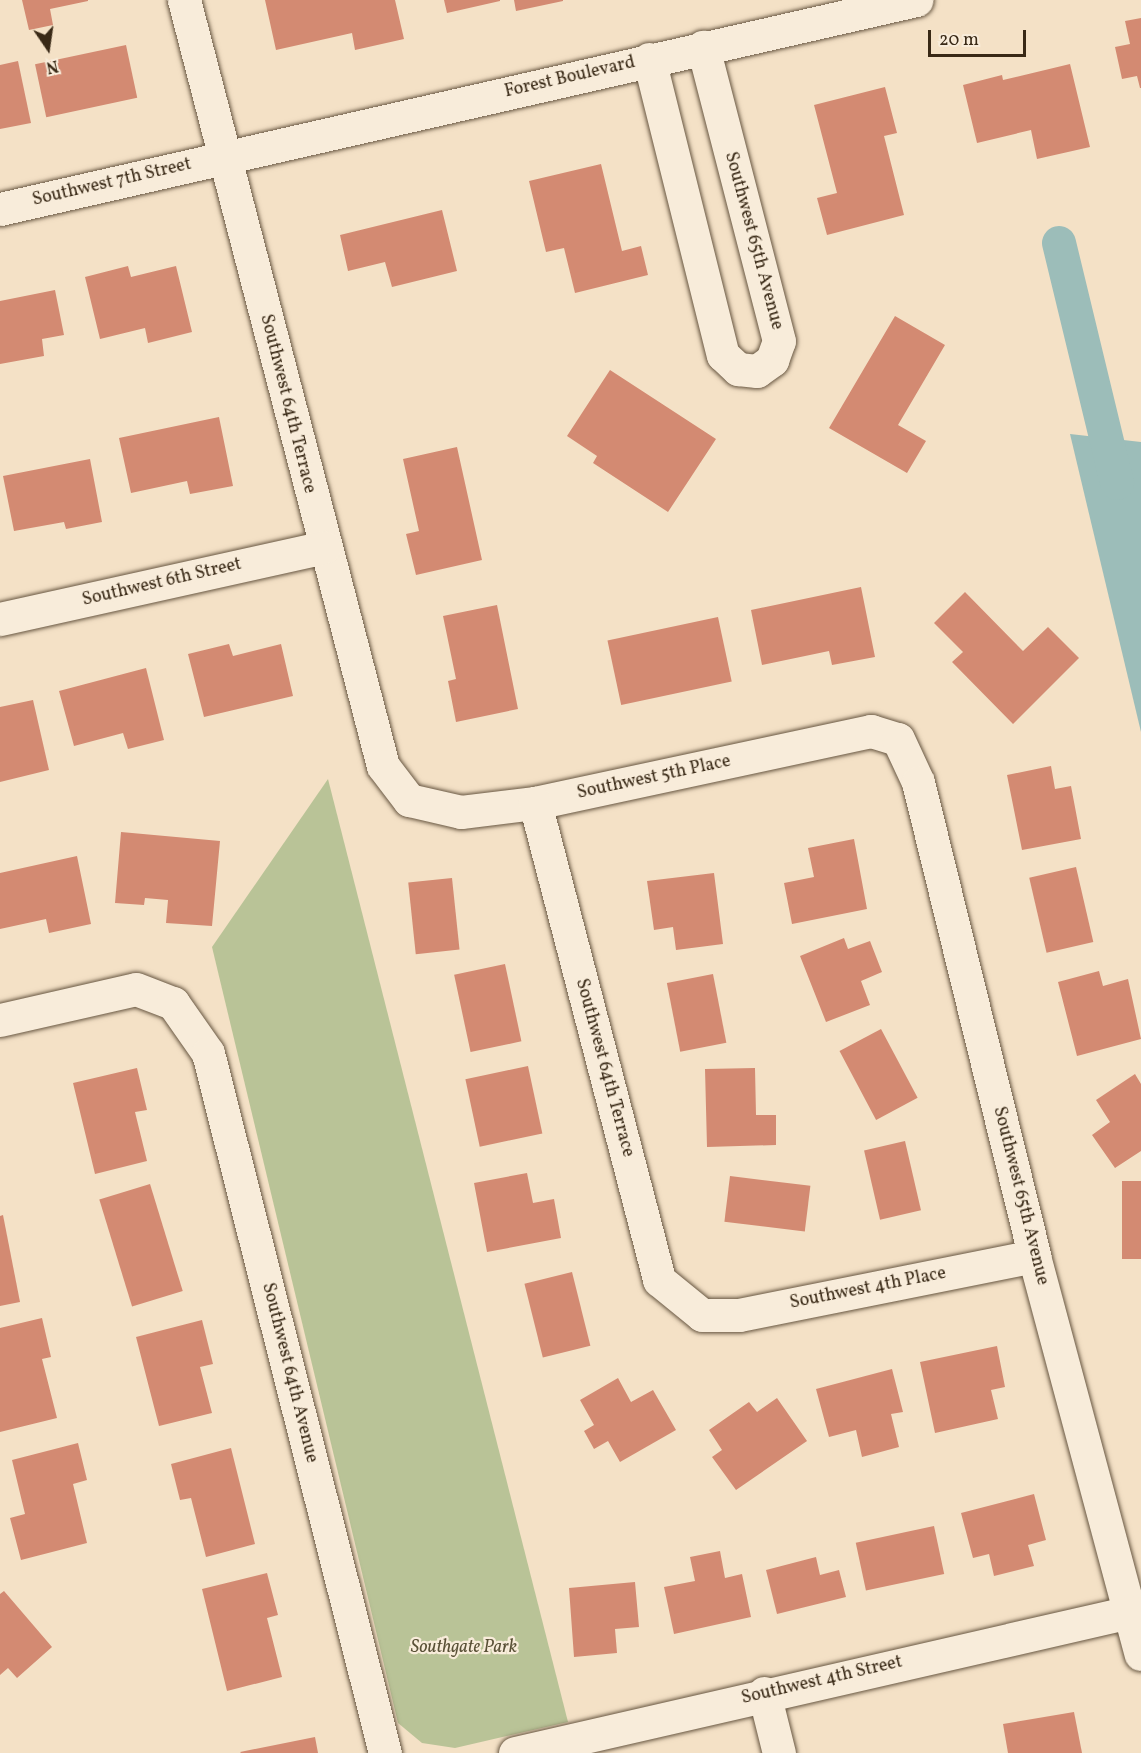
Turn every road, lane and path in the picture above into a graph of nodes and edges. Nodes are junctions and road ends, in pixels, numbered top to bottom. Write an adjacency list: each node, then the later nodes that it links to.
1 (184, 0): 5 (street, Southwest 64th Terrace)
2 (916, 0): 3 (street, Forest Boulevard)
3 (703, 47): 4 (street, Forest Boulevard); 4 (street, Southwest 65th Avenue)
4 (649, 59): 5 (street, Forest Boulevard)
5 (224, 156): 6 (street, Southwest 7th Street); 7 (street, Southwest 64th Terrace)
6 (0, 209)
7 (324, 547): 8 (street, Southwest 6th Street); 10 (street, Southwest 64th Terrace)
8 (0, 619)
9 (898, 739): 11 (street, Southwest 5th Place); 13 (street, Southwest 65th Avenue)
10 (409, 800): 11 (street, Southwest 5th Place)
11 (535, 803): 14 (street, Southwest 64th Terrace)
12 (0, 1020): 18 (street, Southwest 64th Avenue)
13 (1034, 1256): 14 (street, Southwest 4th Place); 15 (street, Southwest 65th Avenue)
14 (702, 1315)
15 (1130, 1612): 16 (street, Southwest 65th Avenue); 17 (street, Southwest 4th Street)
16 (1141, 1654)
17 (764, 1693): 19 (street, Southwest 4th Street); 20 (street)
18 (385, 1753)
19 (515, 1753)
20 (779, 1753)

